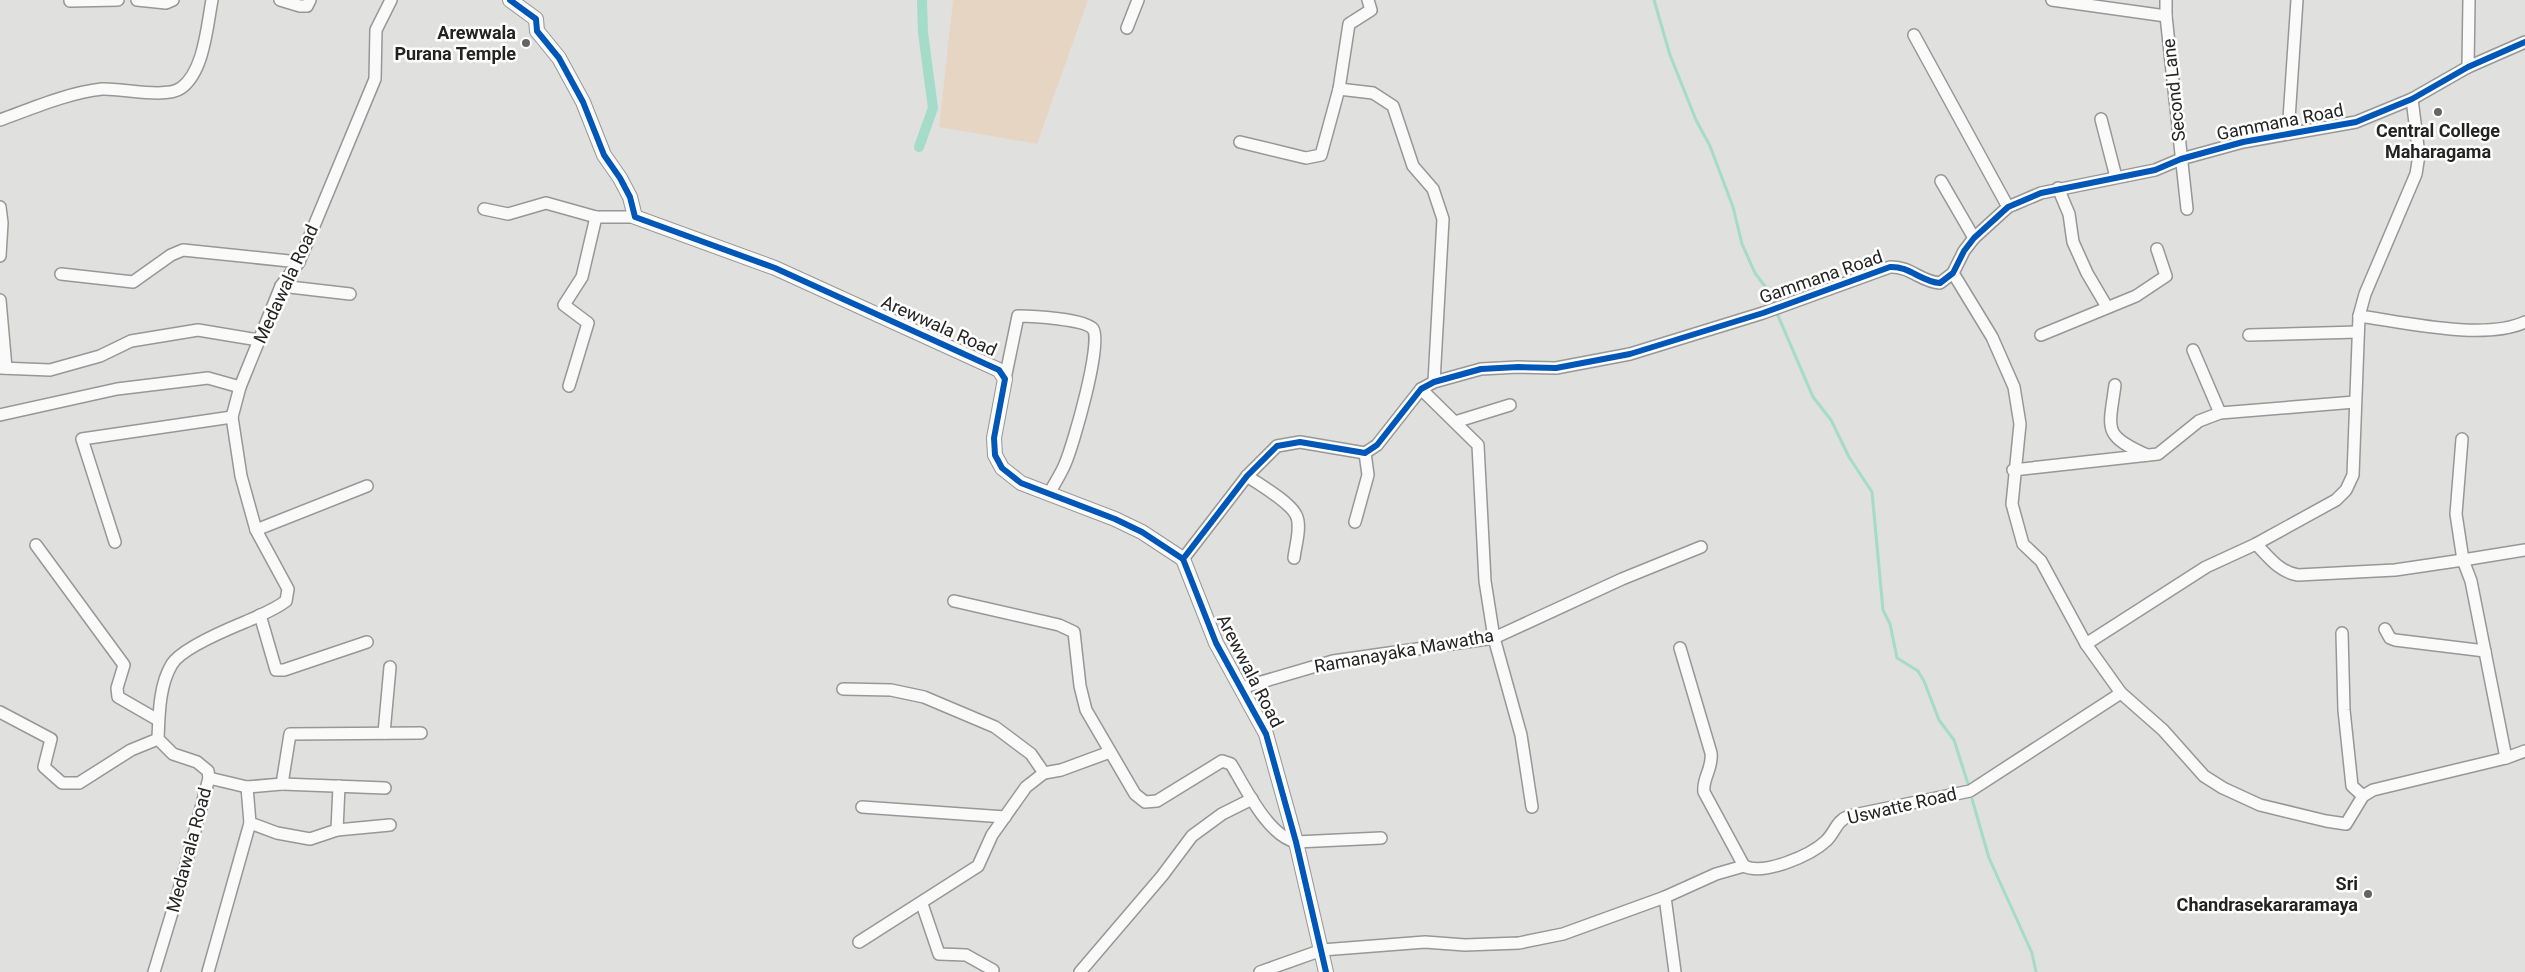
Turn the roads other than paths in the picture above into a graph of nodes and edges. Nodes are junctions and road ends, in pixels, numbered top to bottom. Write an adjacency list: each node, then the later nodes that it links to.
1 (118, 0): 15 (street)
2 (137, 0): 3 (street)
3 (173, 0)
4 (212, 0): 24 (street)
5 (280, 0): 6 (street)
6 (310, 0)
7 (391, 0): 40 (street, Medawala Road)
8 (510, 0): 36 (street)
9 (1138, 0): 17 (street)
10 (1368, 0): 21 (street)
11 (2052, 0): 16 (street)
12 (2166, 0): 16 (street, Second Lane)
13 (2297, 0): 25 (street)
14 (2469, 0): 20 (street)
15 (70, 1)
16 (2166, 16): 27 (street, Second Lane)
17 (1126, 28)
18 (1914, 34): 32 (street)
19 (2525, 42): 20 (street, Gammana Road)
20 (2468, 67): 22 (street, Gammana Road)
21 (1339, 89): 26 (street); 56 (street)
22 (2412, 99): 25 (street, Gammana Road); 47 (street)
23 (2101, 119): 28 (street)
24 (0, 120)
25 (2288, 134): 27 (street, Gammana Road)
26 (1240, 142)
27 (2181, 159): 28 (street, Gammana Road); 34 (street, Second Lane)
28 (2116, 177): 30 (street, Gammana Road)
29 (1940, 181): 37 (street)
30 (2058, 188): 32 (street, Gammana Road); 46 (street)
31 (0, 207): 39 (street)
32 (2008, 207): 37 (street, Gammana Road)
33 (484, 209): 35 (street)
34 (2187, 209)
35 (596, 217): 36 (street); 58 (street)
36 (636, 217): 55 (street, Arewwala Road)
37 (1974, 238): 41 (street, Gammana Road)
38 (2157, 249): 46 (street)
39 (0, 256)
40 (299, 262): 42 (street); 43 (street, Medawala Road)
41 (1952, 273): 56 (street, Gammana Road); 70 (street)
42 (61, 274)
43 (281, 286): 44 (street); 52 (street, Medawala Road)
44 (350, 294)
45 (0, 300): 54 (street)
46 (2107, 307): 50 (street)
47 (2359, 316): 48 (street); 49 (street)
48 (2525, 322)
49 (2358, 332): 51 (street); 61 (street)
50 (2041, 335)
51 (2249, 335)
52 (258, 340): 54 (street); 59 (street, Medawala Road)
53 (2193, 350): 63 (street)
54 (3, 368)
55 (1004, 378): 73 (street, Arewwala Road); 73 (street)
56 (1434, 382): 60 (street, Gammana Road)
57 (2115, 385): 69 (street)
58 (569, 386)
59 (240, 387): 64 (street); 65 (street, Medawala Road)
60 (1420, 389): 66 (street); 68 (street, Gammana Road)
61 (2355, 402): 63 (street); 77 (street)
62 (1510, 405): 66 (street)
63 (2220, 413): 69 (street)
64 (0, 415)
65 (232, 417): 75 (street, Medawala Road); 76 (street)
66 (1455, 422): 88 (street)
67 (2462, 439): 83 (street)
68 (1365, 453): 71 (street); 74 (street)
69 (2148, 455): 70 (street)
70 (2013, 470): 90 (street)
71 (1247, 476): 81 (street); 82 (street)
72 (367, 486): 75 (street)
73 (1049, 494): 82 (street, Arewwala Road)
74 (1355, 522)
75 (256, 530): 85 (street, Medawala Road)
76 (115, 542)
77 (2256, 544): 83 (street); 90 (street)
78 (36, 545): 98 (street)
79 (1701, 547): 88 (street, Ramanayaka Mawatha)
80 (2525, 550): 83 (street)
81 (1294, 558)
82 (1183, 559): 94 (street, Arewwala Road)
83 (2463, 560): 92 (street)
84 (954, 601): 103 (street)
85 (260, 615): 89 (street); 98 (street, Medawala Road)
86 (2385, 629): 92 (street)
87 (2342, 633): 111 (street)
88 (1494, 638): 94 (street, Ramanayaka Mawatha); 114 (street)
89 (367, 642)
90 (2086, 644): 96 (street)
91 (1680, 648): 121 (street)
92 (2486, 651): 104 (street)
93 (390, 667): 99 (street)
94 (1241, 688): 120 (street, Arewwala Road)
95 (843, 689): 105 (street)
96 (2121, 693): 111 (street); 121 (street, Uswatte Road)
97 (0, 712): 101 (street)
98 (158, 720): 101 (street, Medawala Road)
99 (384, 733): 100 (street); 107 (street)
100 (420, 733)
101 (158, 739): 106 (street, Medawala Road)
102 (2525, 751): 104 (street)
103 (1110, 752): 105 (street); 112 (street)
104 (2506, 758): 111 (street)
105 (1044, 773): 115 (street)
106 (209, 778): 109 (street); 127 (street, Medawala Road)
107 (282, 784): 108 (street); 109 (street)
108 (339, 786): 110 (street); 118 (street)
109 (247, 787): 116 (street)
110 (385, 788)
111 (2363, 796)
112 (1252, 799): 120 (street); 129 (street)
113 (862, 807): 115 (street)
114 (1532, 807)
115 (1005, 817): 123 (street)
116 (250, 823): 118 (street); 128 (street)
117 (390, 825): 118 (street)
118 (338, 830)
119 (1381, 838): 120 (street)
120 (1296, 842): 125 (street, Arewwala Road)
121 (1744, 866): 122 (street, Uswatte Road)
122 (1665, 897): 125 (street, Uswatte Road); 132 (street)
123 (922, 904): 124 (street); 126 (street)
124 (859, 942)
125 (1322, 950): 130 (street, Uswatte Road); 131 (street, Arewwala Road)
126 (994, 971)
127 (154, 972)
128 (208, 972)
129 (1080, 972)
130 (1260, 972)
131 (1326, 972)
132 (1675, 972)

